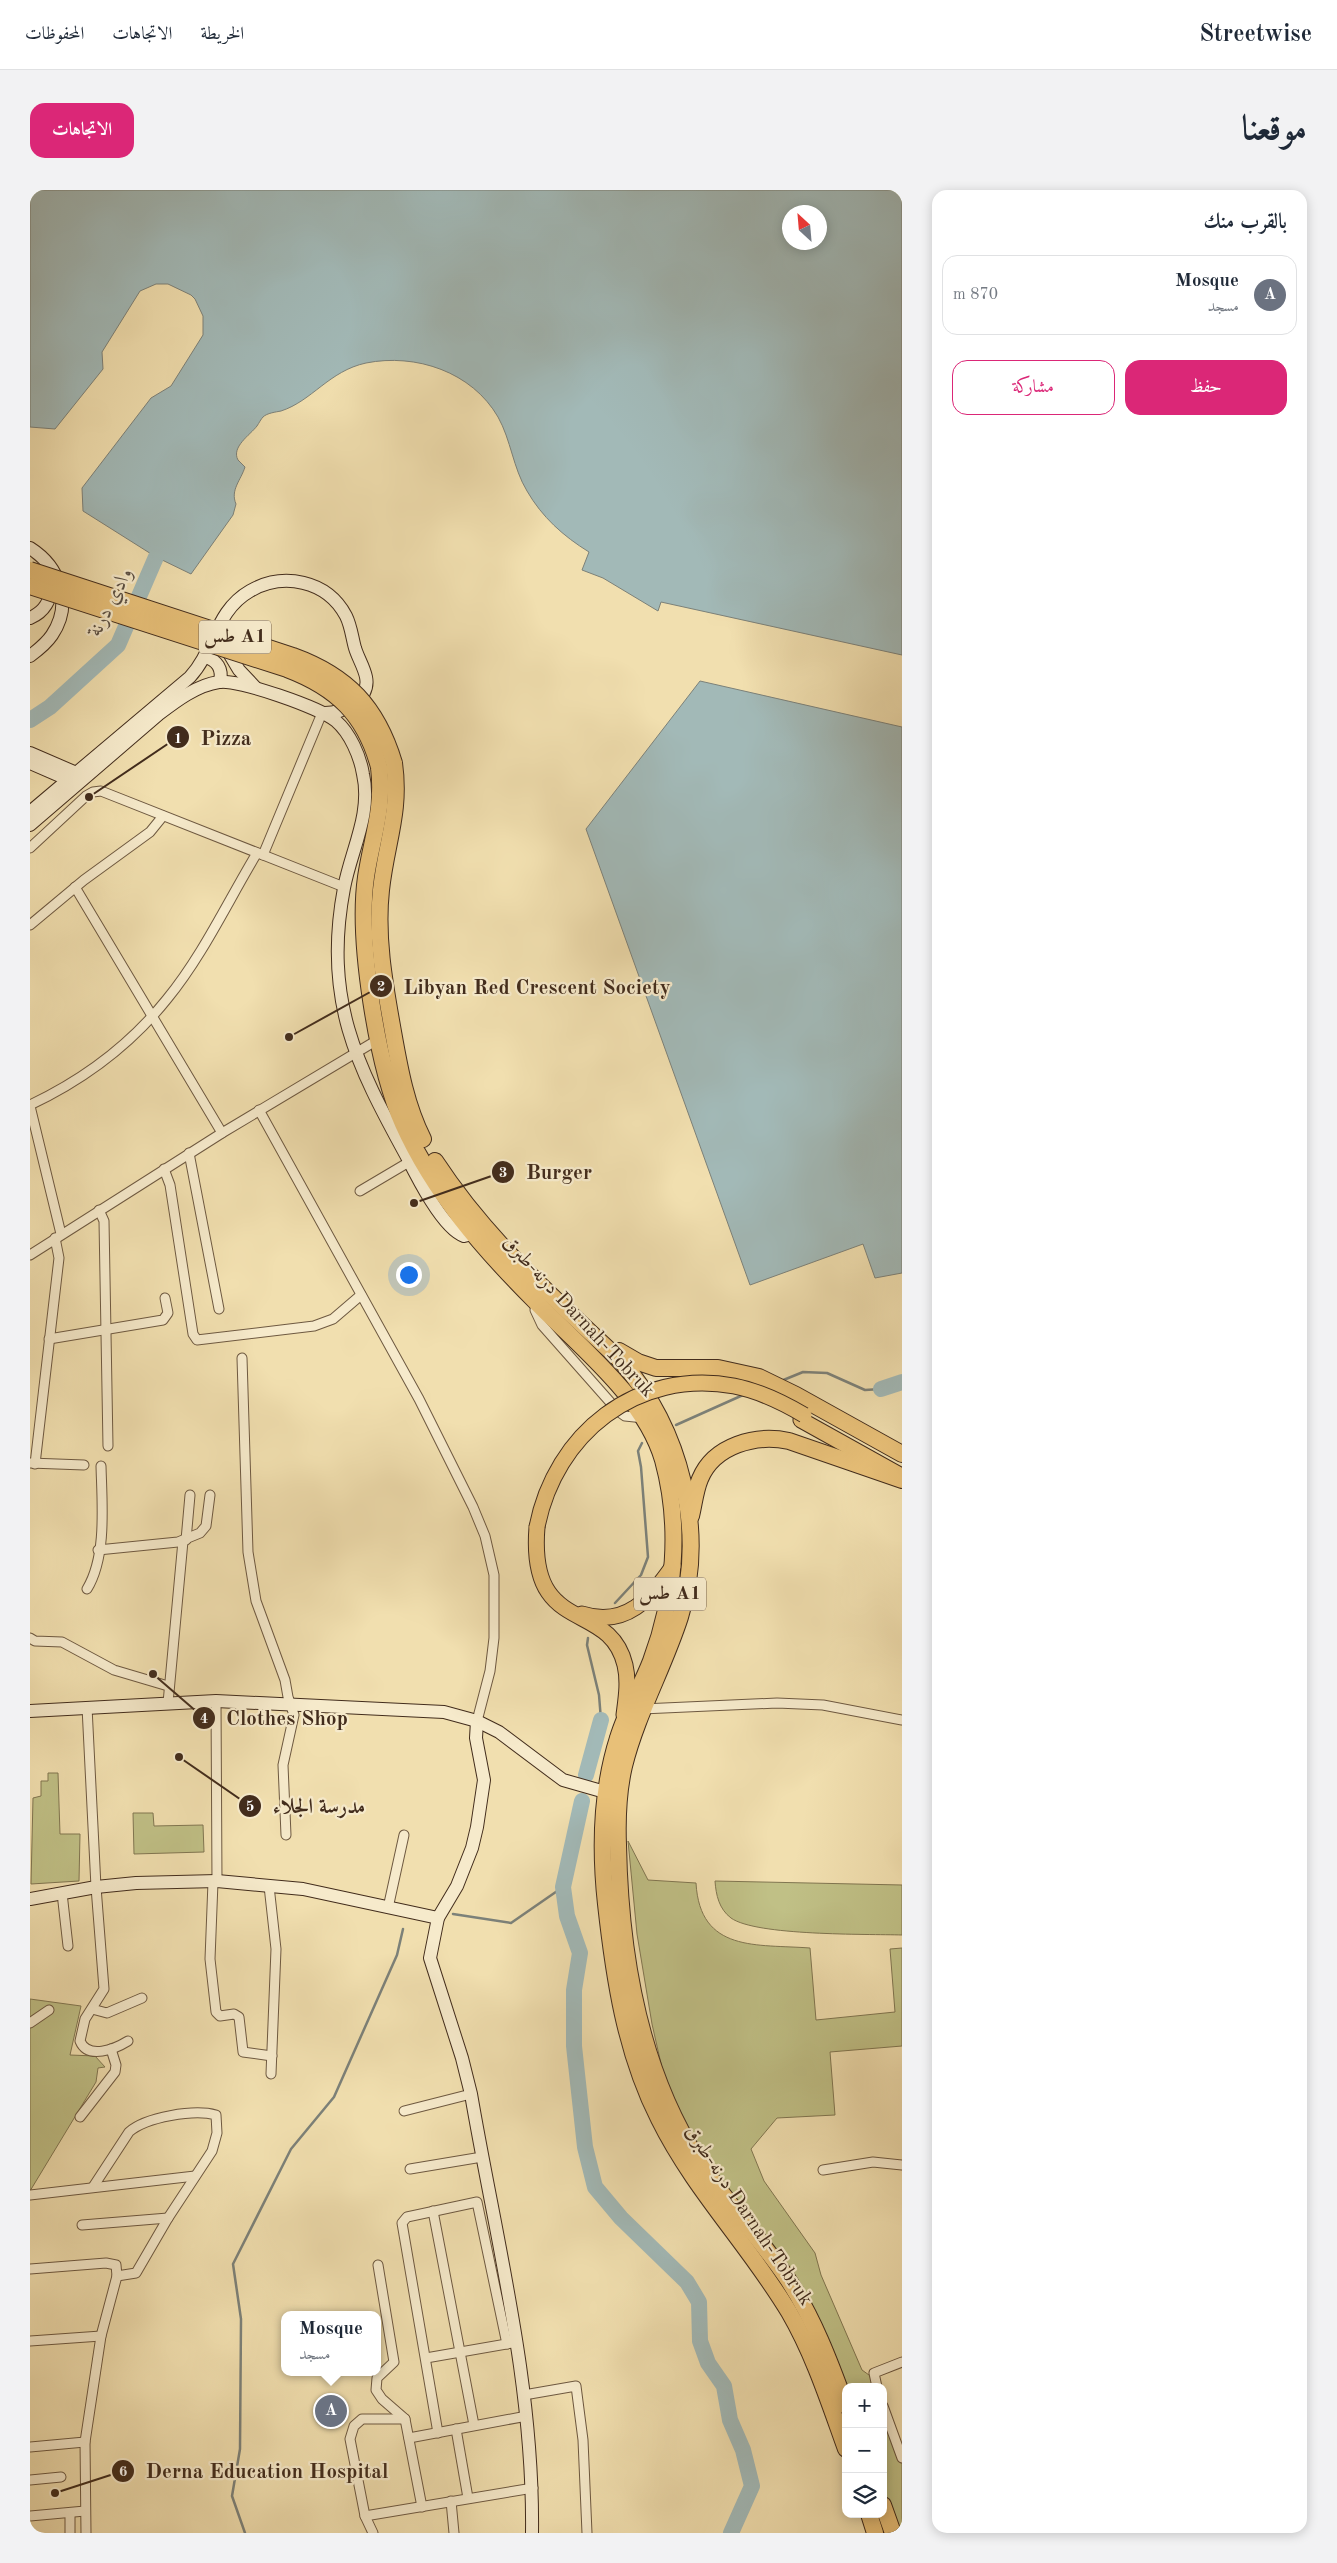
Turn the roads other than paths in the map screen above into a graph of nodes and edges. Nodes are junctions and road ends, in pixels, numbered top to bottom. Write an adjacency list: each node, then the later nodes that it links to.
1 (30, 548): 2 (street)
2 (46, 561): 5 (street); 7 (street)
3 (30, 570): 14 (highway, طس A1, bridge)
4 (30, 586): 14 (highway, طس A1, bridge)
5 (30, 618)
6 (217, 626): 8 (street); 10 (street); 11 (street)
7 (30, 656)
8 (205, 657): 9 (street); 15 (street)
9 (220, 682): 10 (street); 15 (street)
10 (256, 689): 11 (street)
11 (322, 712): 20 (street); 22 (street)
12 (30, 753): 15 (street)
13 (30, 763): 15 (street)
14 (387, 765): 25 (highway, درنه-طبرق Darnah-Tobruk / طس A1); 42 (highway, درنه-طبرق Darnah-Tobruk / طس A1)
15 (73, 776): 16 (street); 18 (street)
16 (30, 812)
17 (163, 816): 19 (street); 20 (street); 21 (street)
18 (30, 825)
19 (30, 848)
20 (260, 854): 22 (street); 24 (street)
21 (74, 887): 23 (street); 24 (street)
22 (344, 887): 26 (street)
23 (30, 925)
24 (152, 1017): 27 (street); 29 (street)
25 (379, 1039): 26 (street); 35 (highway, درنه-طبرق Darnah-Tobruk / طس A1)
26 (354, 1052): 28 (street); 31 (street)
27 (30, 1106): 36 (street)
28 (259, 1110): 29 (street); 38 (street)
29 (222, 1133): 30 (street)
30 (189, 1153): 32 (street); 40 (street)
31 (409, 1162): 33 (street); 35 (street)
32 (164, 1170): 34 (street); 38 (street)
33 (360, 1191)
34 (99, 1210): 36 (street); 41 (street)
35 (472, 1234): 60 (highway, درنه-طبرق Darnah-Tobruk / طس A1)
36 (58, 1236): 37 (street); 43 (street)
37 (30, 1255)
38 (361, 1295): 72 (street)
39 (165, 1298): 41 (street)
40 (219, 1309)
41 (106, 1330): 43 (street); 46 (street)
42 (597, 1338): 47 (highway); 56 (highway, درنه-طبرق Darnah-Tobruk / طس A1)
43 (49, 1339): 48 (street)
44 (242, 1358): 66 (street)
45 (803, 1418): 51 (main road); 52 (main road); 57 (main road)
46 (108, 1446)
47 (902, 1454)
48 (32, 1463): 49 (street)
49 (84, 1465)
50 (101, 1466): 59 (street)
51 (902, 1468)
52 (902, 1476)
53 (902, 1480): 56 (highway)
54 (190, 1495): 58 (street)
55 (210, 1495): 58 (street)
56 (688, 1526): 68 (highway, درنه-طبرق Darnah-Tobruk / طس A1)
57 (540, 1527): 60 (main road); 70 (main road)
58 (185, 1540): 59 (street); 63 (street)
59 (98, 1550): 61 (street)
60 (673, 1566): 70 (highway, درنه-طبرق Darnah-Tobruk / طس A1)
61 (87, 1589)
62 (30, 1638): 63 (street)
63 (168, 1686): 65 (street)
64 (216, 1701): 65 (street); 66 (street); 76 (street)
65 (168, 1703): 67 (street)
66 (291, 1706): 72 (street); 74 (street)
67 (87, 1707): 69 (street); 78 (street)
68 (642, 1710): 71 (street); 118 (highway, درنه-طبرق Darnah-Tobruk / طس A1)
69 (30, 1712)
70 (624, 1720): 73 (highway, درنه-طبرق Darnah-Tobruk / طس A1)
71 (902, 1720)
72 (482, 1723): 73 (street); 82 (street)
73 (605, 1792): 126 (highway, درنه-طبرق Darnah-Tobruk / طس A1)
74 (286, 1835)
75 (404, 1835): 81 (street)
76 (215, 1882): 77 (street); 78 (street); 90 (street)
77 (269, 1886): 81 (street); 90 (street)
78 (96, 1887): 79 (street); 85 (street)
79 (62, 1893): 80 (street); 83 (street)
80 (30, 1899)
81 (388, 1908): 82 (street)
82 (438, 1918): 92 (street)
83 (68, 1946)
84 (142, 1998): 85 (street)
85 (92, 2009): 89 (street)
86 (49, 2010): 87 (street)
87 (30, 2023)
88 (128, 2041): 89 (street)
89 (111, 2049): 94 (street)
90 (272, 2056): 91 (street)
91 (271, 2074)
92 (471, 2094): 93 (street); 95 (street)
93 (404, 2111)
94 (80, 2117)
95 (482, 2157): 97 (street); 110 (street)
96 (902, 2165): 98 (street)
97 (410, 2169)
98 (823, 2170)
99 (195, 2176): 100 (street); 100 (street); 103 (street)
100 (93, 2187): 101 (street)
101 (30, 2194)
102 (433, 2211): 110 (street); 111 (street); 112 (street)
103 (168, 2218): 104 (street); 107 (street)
104 (82, 2225)
105 (378, 2265): 114 (street)
106 (30, 2269): 107 (street)
107 (117, 2276): 108 (street)
108 (101, 2336): 109 (street); 127 (street)
109 (30, 2341)
110 (512, 2343): 111 (street); 117 (street)
111 (460, 2352): 112 (street); 122 (street)
112 (426, 2358): 124 (street)
113 (902, 2362): 116 (street)
114 (381, 2374)
115 (379, 2376): 121 (street)
116 (876, 2383)
117 (524, 2395): 119 (street); 147 (street)
118 (842, 2396)
119 (527, 2416): 122 (street); 132 (street)
120 (887, 2417): 129 (street)
121 (404, 2419): 125 (street); 139 (street)
122 (474, 2424): 123 (street)
123 (456, 2428): 124 (street); 133 (street)
124 (438, 2433): 125 (street)
125 (409, 2438): 135 (street)
126 (842, 2438)
127 (85, 2442): 128 (street); 136 (street)
128 (30, 2447)
129 (902, 2458)
130 (61, 2477): 131 (street)
131 (30, 2480)
132 (533, 2488): 133 (street); 146 (street)
133 (468, 2498): 134 (street)
134 (451, 2501): 135 (street); 145 (street)
135 (422, 2507): 139 (street)
136 (85, 2511): 137 (street); 143 (street)
137 (70, 2512): 138 (street); 142 (street)
138 (30, 2516)
139 (366, 2516): 144 (street)
140 (887, 2517): 149 (highway)
141 (870, 2518): 148 (highway)
142 (70, 2533)
143 (86, 2533)
144 (373, 2533)
145 (454, 2533)
146 (532, 2533)
147 (587, 2533)
148 (875, 2533)
149 (892, 2533)

